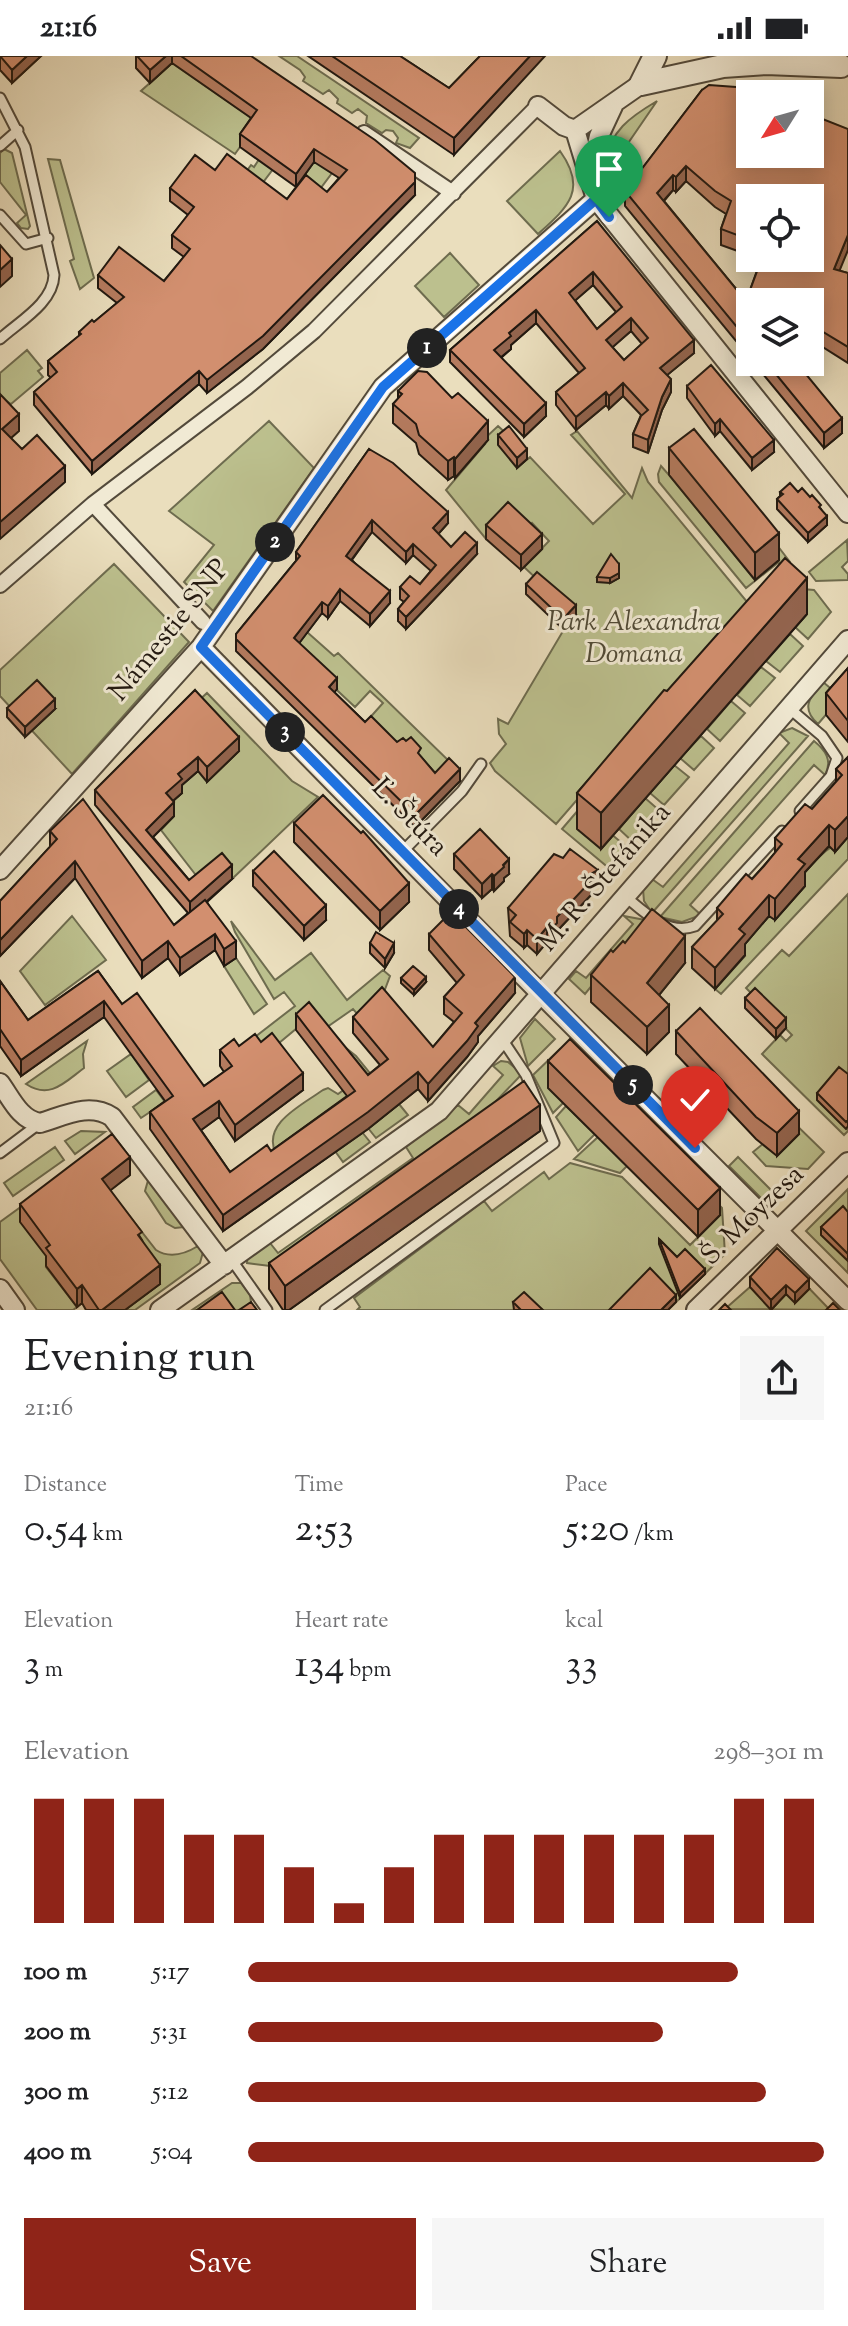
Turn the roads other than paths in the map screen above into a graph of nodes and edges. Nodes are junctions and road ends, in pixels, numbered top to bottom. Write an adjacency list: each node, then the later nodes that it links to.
1 (655, 56): 4 (street)
2 (696, 56): 4 (street)
3 (839, 64): 4 (street)
4 (641, 84): 6 (street)
5 (0, 98): 9 (lane)
6 (614, 104): 10 (street); 12 (street)
7 (538, 106): 10 (street); 13 (street)
8 (349, 123): 13 (street)
9 (18, 130): 11 (lane); 16 (lane)
10 (575, 130): 12 (street)
11 (0, 146)
12 (589, 179): 14 (street)
13 (453, 193): 18 (street)
14 (596, 199): 19 (street); 23 (street, Námestie SNP)
15 (0, 215): 16 (lane)
16 (48, 238): 17 (lane)
17 (0, 339)
18 (93, 504): 20 (street); 21 (street, Námestie SNP)
19 (848, 513)
20 (0, 585)
21 (203, 622)
22 (848, 640): 24 (street, M. R. Štefánika)
23 (201, 647): 26 (street, Ľ. Štúra); 27 (street, Námestie SNP)
24 (789, 708): 28 (street, M. R. Štefánika); 28 (lane)
25 (481, 764): 26 (lane)
26 (403, 851): 29 (street, Ľ. Štúra)
27 (0, 870)
28 (626, 897): 29 (street, M. R. Štefánika)
29 (541, 994): 30 (street, M. R. Štefánika); 35 (street, Ľ. Štúra)
30 (502, 1039): 36 (street, M. R. Štefánika); 42 (lane)
31 (0, 1083): 32 (street)
32 (40, 1123): 33 (lane); 36 (street)
33 (0, 1153)
34 (848, 1162): 35 (street, Š. Moyzesa)
35 (777, 1230): 38 (street, Ľ. Štúra); 43 (street, Š. Moyzesa)
36 (227, 1262): 40 (street, M. R. Štefánika); 41 (lane)
37 (0, 1289): 39 (street)
38 (848, 1301)
39 (15, 1310)
40 (160, 1310)
41 (267, 1310)
42 (325, 1310)
43 (696, 1310)

